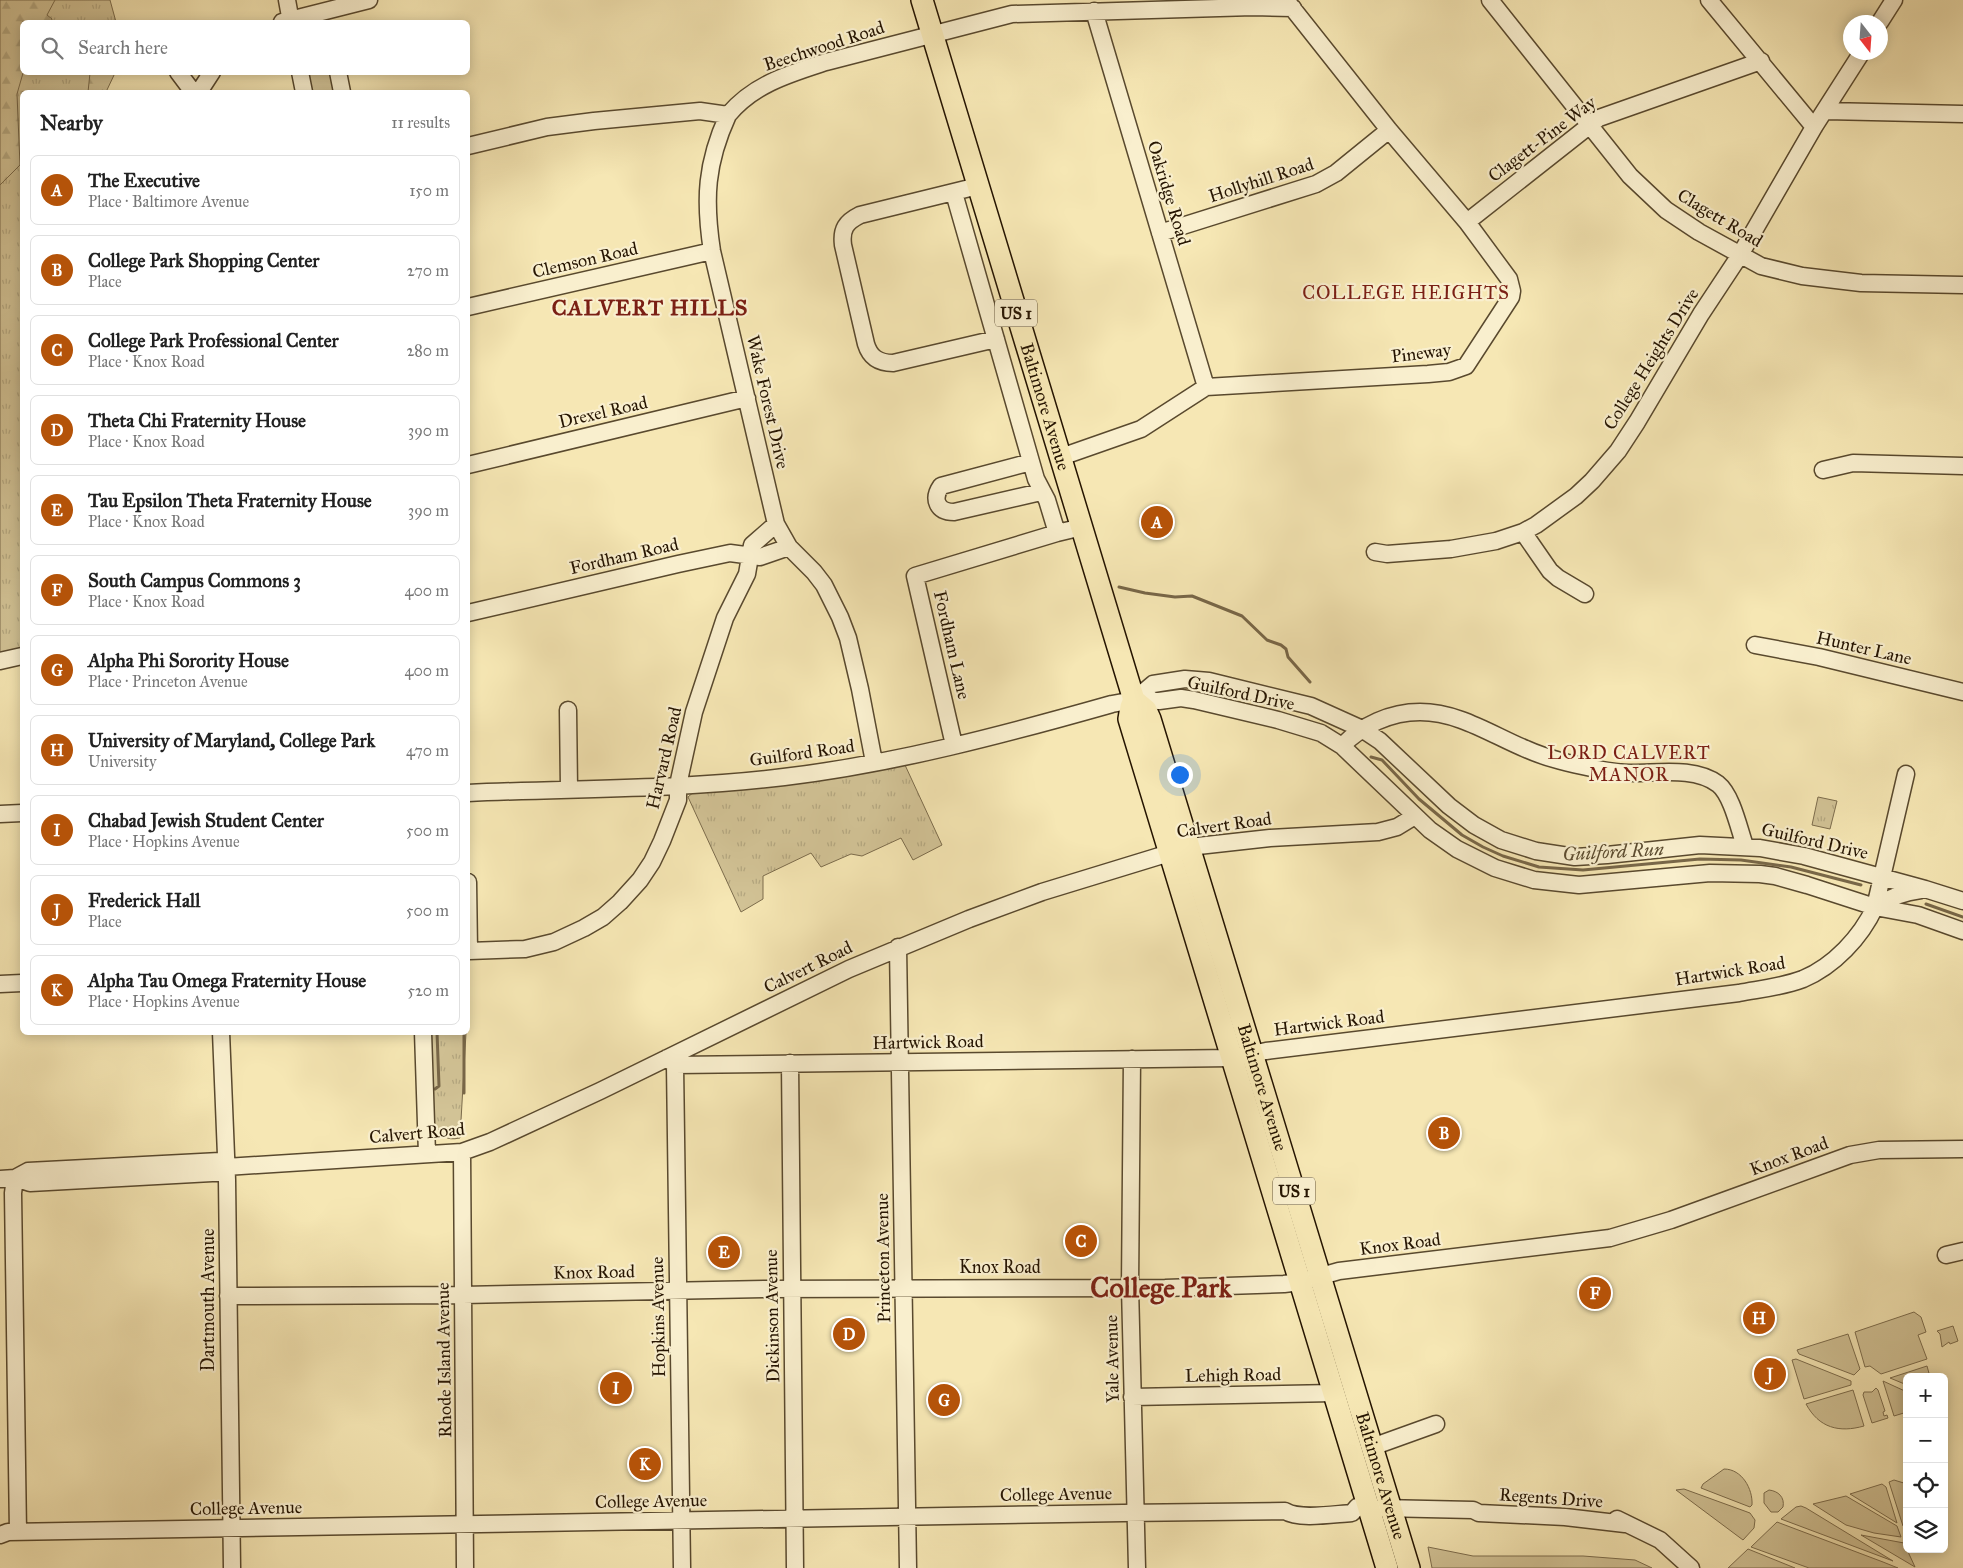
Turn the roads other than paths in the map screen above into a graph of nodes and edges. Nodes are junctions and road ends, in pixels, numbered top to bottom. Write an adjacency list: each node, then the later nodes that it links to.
1 (287, 0): 11 (street)
2 (369, 0): 8 (street)
3 (922, 0): 13 (main road, Baltimore Avenue / US 1)
4 (1490, 0): 27 (street, Clagett Road)
5 (1710, 0): 15 (street)
6 (1894, 0): 10 (street)
7 (1290, 4): 9 (street, Beechwood Road); 29 (street, Pineway)
8 (326, 11): 12 (street)
9 (1094, 11): 13 (street, Beechwood Road); 34 (street, Oakridge Road)
10 (1884, 15)
11 (288, 20)
12 (292, 20)
13 (932, 35): 25 (street, Beechwood Road); 31 (main road, Baltimore Avenue / US 1)
14 (1857, 60): 24 (street, College Heights Drive)
15 (1761, 61): 27 (street, Clagett-Pine Way); 28 (street)
16 (180, 75): 20 (street)
17 (210, 75): 21 (street)
18 (301, 75): 22 (street)
19 (339, 75): 23 (street)
20 (191, 90)
21 (200, 90)
22 (304, 90)
23 (342, 90)
24 (1826, 111): 26 (street); 28 (street, College Heights Drive)
25 (728, 114): 30 (street); 35 (street, Wake Forest Drive)
26 (1963, 114)
27 (1588, 125): 33 (street, Clagett-Pine Way); 36 (street, Clagett Road)
28 (1814, 127): 36 (street, College Heights Drive)
29 (1390, 130): 33 (street, Pineway); 34 (street, Hollyhill Road)
30 (470, 146)
31 (978, 186): 32 (street); 42 (main road, Baltimore Avenue / US 1)
32 (954, 192): 39 (street, Baltimore Avenue); 39 (street)
33 (1466, 222): 40 (street, Pineway)
34 (1160, 233): 40 (street, Oakridge Road)
35 (712, 251): 38 (street, Clemson Road); 41 (street, Wake Forest Drive)
36 (1740, 255): 37 (street, Clagett Road); 50 (street, College Heights Drive)
37 (1963, 286)
38 (470, 307)
39 (996, 340): 43 (street, Baltimore Avenue)
40 (1206, 387): 42 (street, Pineway)
41 (747, 398): 44 (street, Drexel Road); 48 (street, Wake Forest Drive)
42 (1060, 458): 49 (main road, Baltimore Avenue / US 1)
43 (1031, 462): 47 (street, Baltimore Avenue); 47 (street)
44 (470, 464)
45 (1963, 466): 46 (street)
46 (1823, 470)
47 (1041, 492): 51 (street, Baltimore Avenue)
48 (776, 524): 52 (street, Wake Forest Drive); 54 (street)
49 (1082, 527): 51 (street, Fordham Lane); 61 (main road, Baltimore Avenue / US 1)
50 (1523, 532): 53 (street, College Heights Drive); 55 (street)
51 (1057, 533): 64 (street, Fordham Lane)
52 (789, 546): 54 (street); 66 (street)
53 (1375, 552)
54 (750, 555): 56 (street, Fordham Road); 68 (street, Harvard Road)
55 (1586, 594)
56 (470, 613)
57 (1755, 646): 60 (street, Hunter Lane)
58 (20, 657): 59 (street)
59 (0, 662)
60 (1963, 692)
61 (1134, 700): 63 (street, Guilford Drive); 64 (street, Guilford Road); 65 (street, Guilford Drive); 75 (main road, Baltimore Avenue / US 1)
62 (568, 710): 69 (street)
63 (1362, 729): 65 (street); 74 (street, Guilford Drive); 74 (street)
64 (954, 745): 66 (street, Guilford Road)
65 (1342, 746): 73 (street, Guilford Drive)
66 (874, 762): 68 (street, Guilford Road)
67 (1906, 774): 76 (street, Hartwick Road)
68 (678, 785): 69 (street, Guilford Road); 82 (street, Harvard Road)
69 (569, 788): 70 (street, Guilford Road)
70 (470, 793)
71 (20, 813): 72 (street)
72 (0, 814)
73 (1415, 816): 75 (street, Calvert Road); 79 (street, Guilford Drive)
74 (1744, 846): 76 (street, Guilford Drive)
75 (1180, 850): 81 (street, Calvert Road); 87 (main road, Baltimore Avenue / US 1)
76 (1882, 877): 77 (street, Guilford Drive); 79 (street, Hartwick Road)
77 (1925, 889): 78 (street, Guilford Drive); 79 (street)
78 (1963, 901)
79 (1875, 907): 80 (street, Guilford Drive); 87 (street, Hartwick Road)
80 (1963, 931)
81 (898, 947): 89 (street, Calvert Road); 90 (street, Princeton Avenue)
82 (470, 952)
83 (20, 983): 84 (street)
84 (0, 984)
85 (221, 1035): 95 (street, Dartmouth Avenue)
86 (423, 1035): 94 (street)
87 (1242, 1056): 88 (street, Hartwick Road); 99 (main road, Baltimore Avenue / US 1)
88 (1132, 1059): 90 (street, Hartwick Road); 100 (street, Yale Avenue)
89 (671, 1061): 91 (street, Hartwick Road); 93 (street, Calvert Road); 102 (street, Hopkins Avenue)
90 (900, 1062): 91 (street, Hartwick Road); 101 (street, Princeton Avenue)
91 (790, 1063): 103 (street, Dickinson Avenue)
92 (1963, 1149): 99 (street, Knox Road)
93 (462, 1152): 94 (street, Calvert Road); 104 (street, Rhode Island Avenue)
94 (427, 1154): 95 (street, Calvert Road)
95 (226, 1167): 96 (street, Calvert Road); 105 (street, Dartmouth Avenue)
96 (8, 1179): 118 (street)
97 (1963, 1251): 98 (street)
98 (1946, 1256)
99 (1310, 1279): 100 (street, Knox Road); 106 (main road, Baltimore Avenue / US 1); 109 (main road, Baltimore Avenue / US 1)
100 (1130, 1286): 101 (street, Knox Road); 107 (street, Yale Avenue)
101 (904, 1288): 103 (street, Knox Road); 113 (street, Princeton Avenue)
102 (678, 1290): 103 (street, Knox Road); 104 (street, Knox Road); 115 (street, Hopkins Avenue)
103 (792, 1290): 114 (street, Dickinson Avenue)
104 (463, 1295): 105 (street, Knox Road); 116 (street, Rhode Island Avenue)
105 (228, 1296): 117 (street, Dartmouth Avenue)
106 (1334, 1393): 107 (street, Lehigh Road); 110 (main road, Baltimore Avenue / US 1)
107 (1132, 1397): 112 (street, Yale Avenue)
108 (1436, 1424): 109 (street)
109 (1372, 1447): 111 (main road, Baltimore Avenue / US 1)
110 (1363, 1507): 111 (street, Regents Drive); 112 (street, College Avenue); 126 (main road, Baltimore Avenue / US 1)
111 (1391, 1508): 127 (main road, Baltimore Avenue / US 1); 128 (street, Regents Drive)
112 (1134, 1513): 113 (street, College Avenue); 125 (street, Yale Avenue)
113 (907, 1516): 114 (street, College Avenue); 124 (street, Princeton Avenue)
114 (794, 1518): 115 (street, College Avenue); 123 (street, Dickinson Avenue)
115 (682, 1520): 116 (street, College Avenue); 122 (street, Hopkins Avenue)
116 (466, 1525): 117 (street, College Avenue); 121 (street, Rhode Island Avenue)
117 (231, 1528): 118 (street, College Avenue); 120 (street, Dartmouth Avenue)
118 (18, 1532): 119 (street, College Avenue)
119 (0, 1534)
120 (232, 1568)
121 (465, 1568)
122 (682, 1568)
123 (795, 1568)
124 (908, 1568)
125 (1136, 1568)
126 (1387, 1568)
127 (1409, 1568)
128 (1691, 1568)

